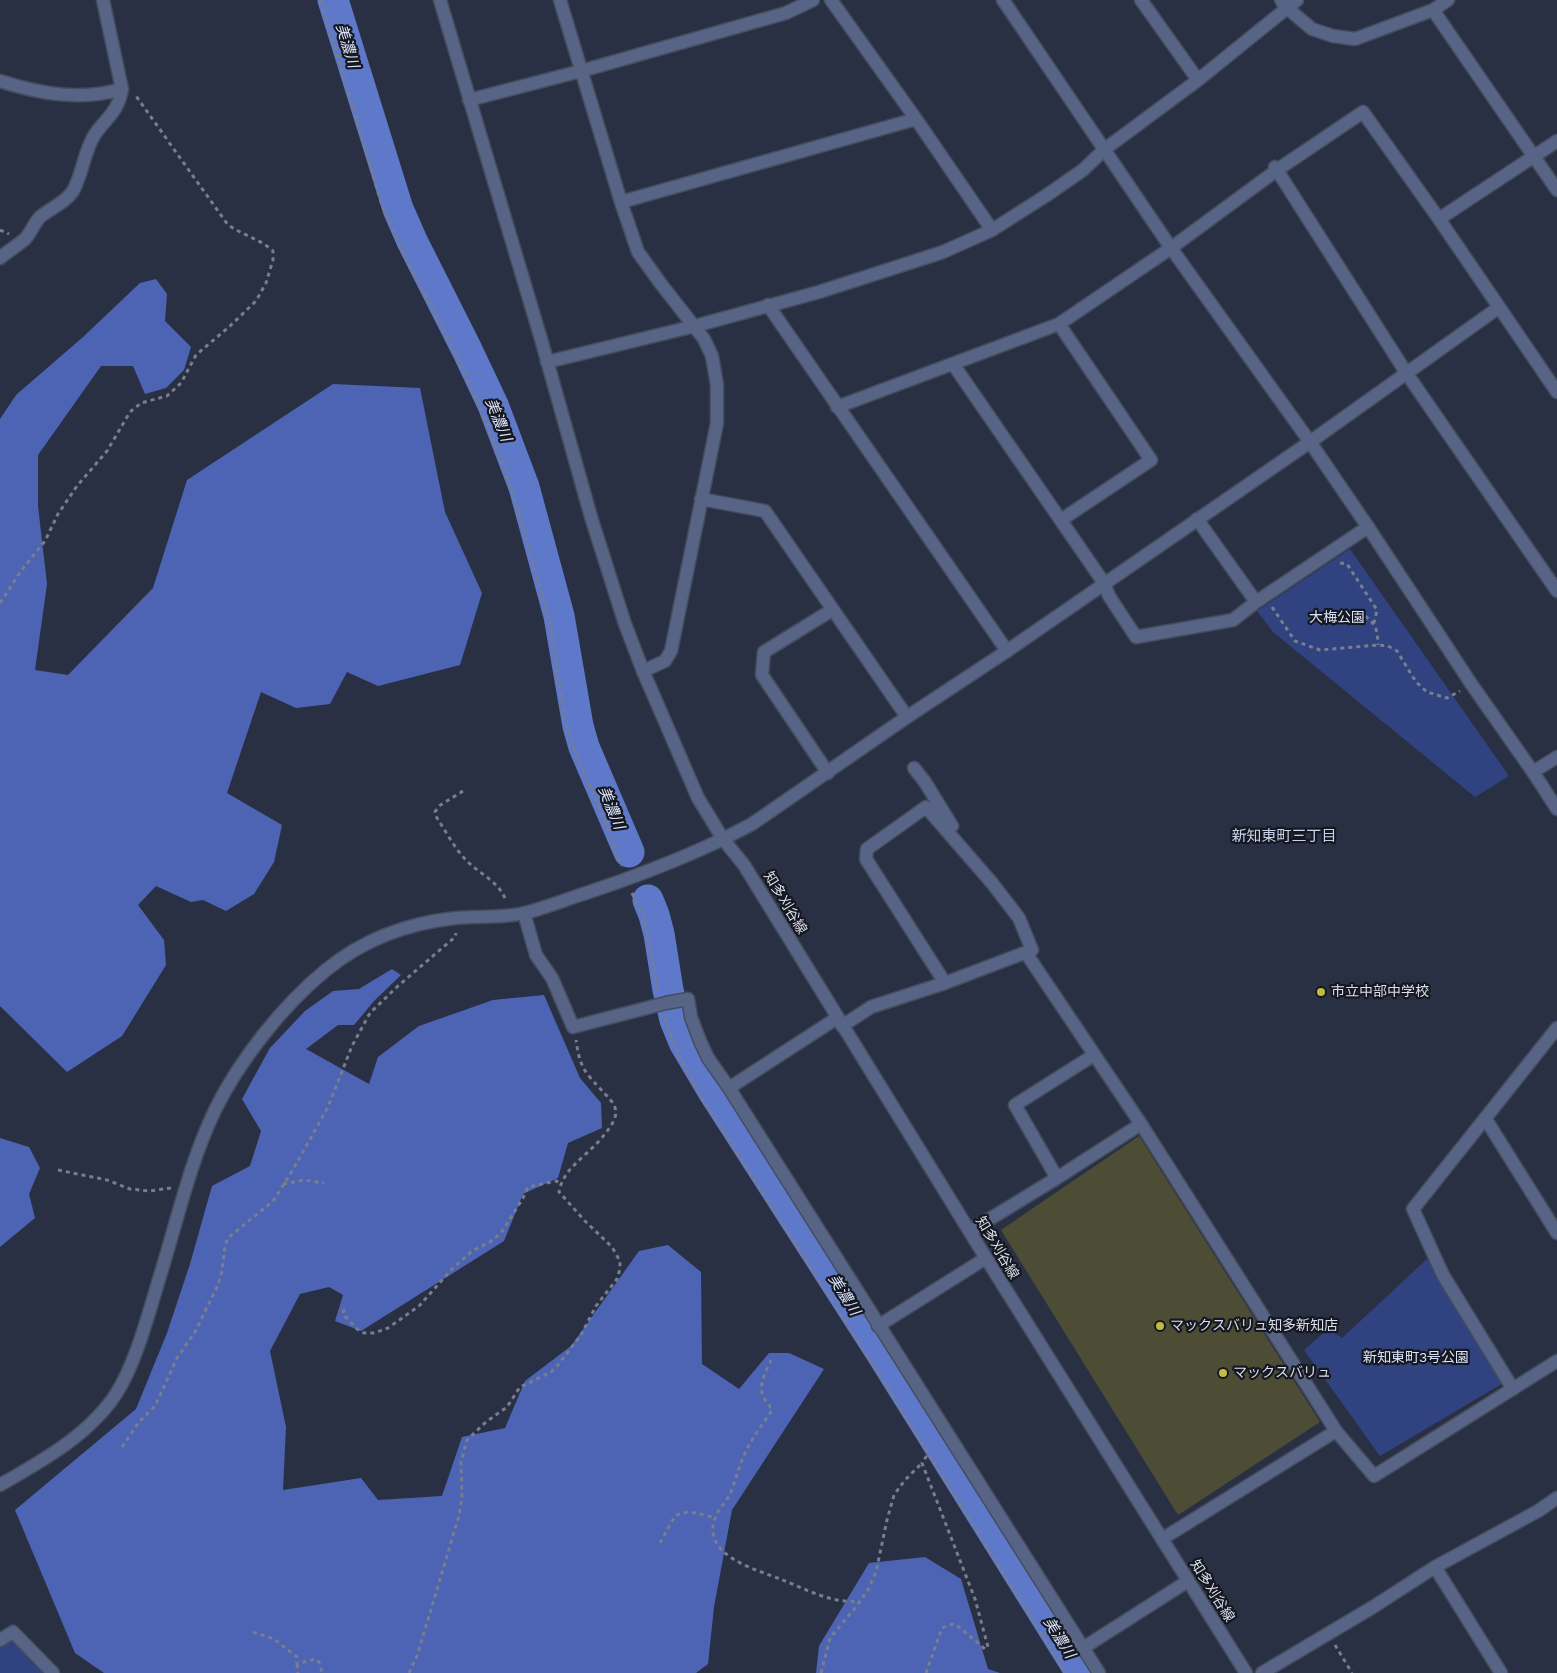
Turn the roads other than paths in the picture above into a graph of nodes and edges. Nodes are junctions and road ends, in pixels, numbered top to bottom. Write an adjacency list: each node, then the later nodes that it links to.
1 (103, 0): 14 (street)
2 (440, 0): 15 (street, 知多刈谷線)
3 (560, 0): 11 (street)
4 (813, 0): 11 (street)
5 (830, 0): 16 (street)
6 (1003, 0): 18 (street)
7 (1141, 0): 12 (street)
8 (1448, 0): 10 (street)
9 (1288, 2): 10 (street); 12 (street)
10 (1433, 10): 19 (street)
11 (581, 71): 15 (street); 22 (street)
12 (1198, 80): 18 (street)
13 (0, 81): 14 (street)
14 (122, 88): 26 (street)
15 (469, 100): 31 (street, 知多刈谷線)
16 (916, 119): 22 (street); 24 (street)
17 (1557, 141): 19 (street)
18 (1105, 149): 24 (street); 25 (street)
19 (1534, 156): 21 (street); 23 (street)
20 (1276, 168): 23 (street); 25 (street); 33 (street)
21 (1557, 190)
22 (621, 202): 30 (street)
23 (1439, 219): 28 (street)
24 (992, 230): 27 (street)
25 (1171, 248): 29 (street); 36 (street)
26 (0, 258)
27 (768, 305): 30 (street); 35 (street)
28 (1498, 308): 33 (street); 34 (street)
29 (1059, 324): 32 (street); 39 (street)
30 (695, 326): 31 (street); 37 (street)
31 (547, 362): 46 (street, 知多刈谷線)
32 (952, 364): 35 (street); 39 (street)
33 (1407, 374): 36 (street); 42 (street)
34 (1557, 392)
35 (838, 407): 45 (street)
36 (1310, 442): 38 (street); 40 (street)
37 (701, 499): 44 (street); 46 (street)
38 (1197, 519): 41 (street); 43 (street)
39 (1061, 520): 41 (street)
40 (1368, 527): 43 (street); 50 (street)
41 (1104, 583): 43 (street); 45 (street)
42 (1557, 591)
43 (1261, 599)
44 (832, 610): 47 (street); 51 (street)
45 (1007, 651): 47 (street)
46 (643, 671): 54 (street, 知多刈谷線)
47 (907, 717): 51 (street)
48 (1557, 757): 50 (street)
49 (914, 768): 53 (street)
50 (1533, 772): 52 (street)
51 (828, 773): 54 (street)
52 (1557, 809)
53 (948, 831): 56 (street); 57 (street)
54 (723, 839): 55 (street); 58 (street, 知多刈谷線)
55 (524, 913): 61 (street); 72 (street)
56 (1026, 953): 57 (street); 60 (street)
57 (945, 983): 58 (street)
58 (840, 1022): 61 (street); 65 (street, 知多刈谷線)
59 (1556, 1030): 62 (street)
60 (1094, 1055): 63 (street); 64 (street)
61 (728, 1088): 68 (street)
62 (1485, 1118): 66 (street); 70 (street)
63 (1141, 1124): 64 (street); 71 (street)
64 (1057, 1178): 65 (street)
65 (970, 1231): 67 (street, 知多刈谷線)
66 (1557, 1233)
67 (986, 1258): 68 (street); 74 (street, 知多刈谷線)
68 (878, 1326): 78 (street)
69 (1557, 1361): 70 (street)
70 (1514, 1389): 71 (street)
71 (1336, 1431): 74 (street)
72 (0, 1485)
73 (1557, 1498): 75 (street)
74 (1162, 1539): 76 (street, 知多刈谷線)
75 (1435, 1567): 82 (street); 83 (street)
76 (1188, 1580): 78 (street); 81 (street, 知多刈谷線)
77 (0, 1640): 79 (street)
78 (1083, 1648): 80 (street)
79 (53, 1673)
80 (1099, 1673)
81 (1246, 1673)
82 (1262, 1673)
83 (1500, 1673)

